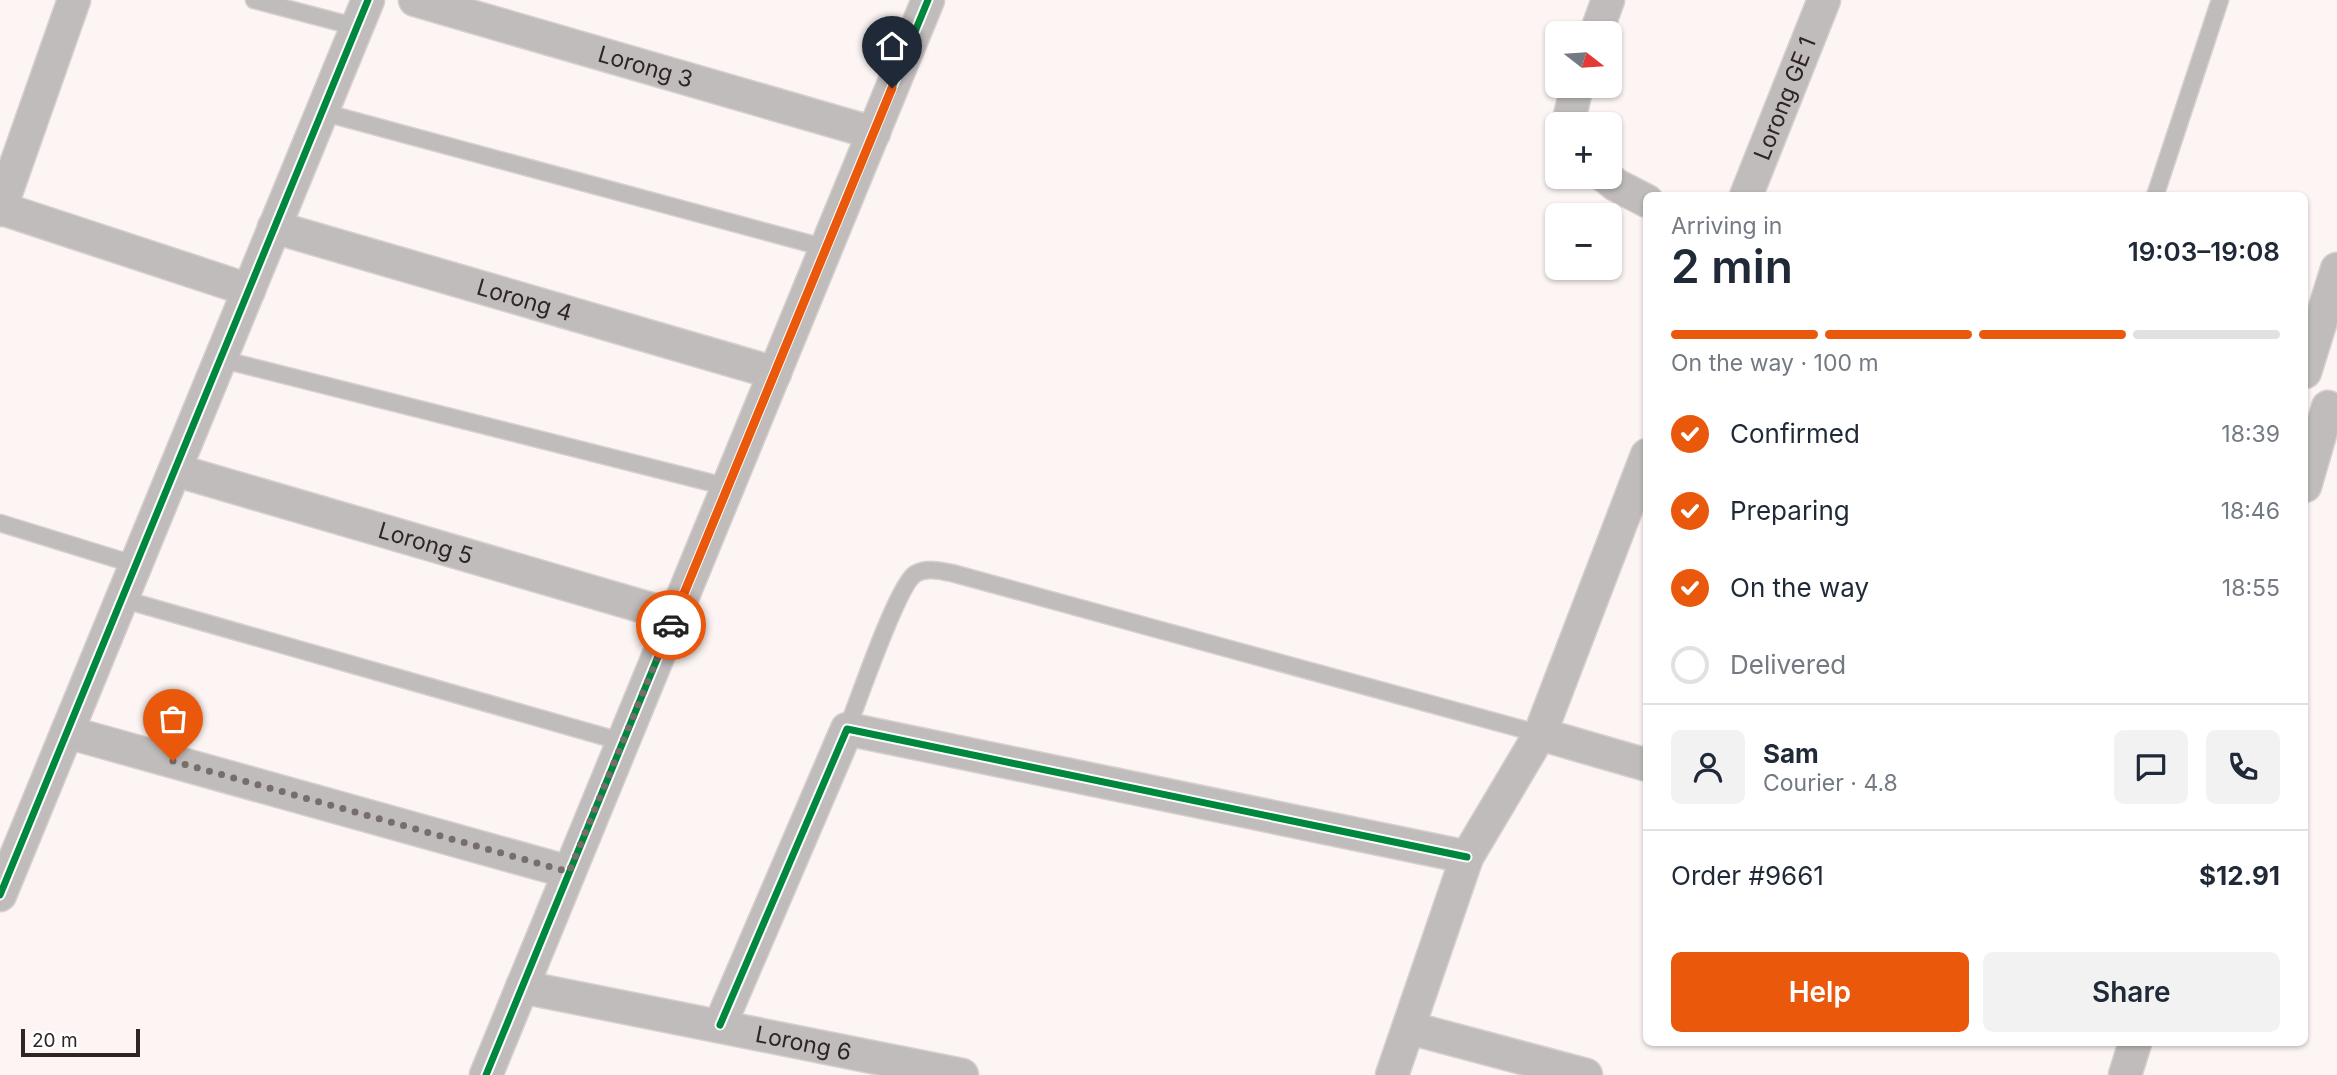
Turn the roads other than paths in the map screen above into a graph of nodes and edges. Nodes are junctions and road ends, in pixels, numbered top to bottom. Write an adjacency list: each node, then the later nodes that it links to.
1 (74, 0): 16 (street)
2 (254, 0): 8 (lane)
3 (415, 0): 11 (street, Lorong 3)
4 (928, 0): 11 (street)
5 (1608, 0): 9 (street)
6 (1824, 0): 13 (street, Lorong GE 1)
7 (2220, 0): 14 (lane)
8 (362, 13): 10 (street)
9 (1600, 21)
10 (322, 112): 17 (street); 18 (lane)
11 (874, 133): 18 (street)
12 (1622, 188): 15 (street)
13 (1748, 192)
14 (2156, 192)
15 (1643, 199)
16 (0, 209): 20 (street)
17 (274, 227): 20 (street); 23 (street, Lorong 4)
18 (826, 248): 23 (street)
19 (2337, 269): 22 (street)
20 (249, 290): 21 (street)
21 (220, 359): 26 (street); 28 (lane)
22 (2308, 362)
23 (775, 373): 28 (street)
24 (2323, 406): 27 (street)
25 (1643, 464): 35 (street)
26 (175, 470): 30 (street); 32 (street, Lorong 5)
27 (2308, 473)
28 (728, 487): 32 (street)
29 (0, 523): 30 (lane)
30 (136, 565): 31 (street)
31 (122, 599): 34 (street); 36 (lane)
32 (675, 615): 36 (street)
33 (848, 729): 35 (lane); 38 (street); 43 (street)
34 (67, 732): 39 (street); 40 (street)
35 (1540, 734): 37 (street); 38 (street)
36 (623, 742): 40 (street)
37 (1643, 764)
38 (1467, 857): 44 (street)
39 (7, 858): 41 (street)
40 (569, 872): 42 (street)
41 (0, 895)
42 (522, 987): 43 (street, Lorong 6); 46 (street)
43 (720, 1025): 47 (street, Lorong 6)
44 (1410, 1028): 48 (street); 49 (street)
45 (2134, 1046): 50 (street)
46 (486, 1075)
47 (958, 1075)
48 (1392, 1075)
49 (1586, 1075)
50 (2125, 1075)

